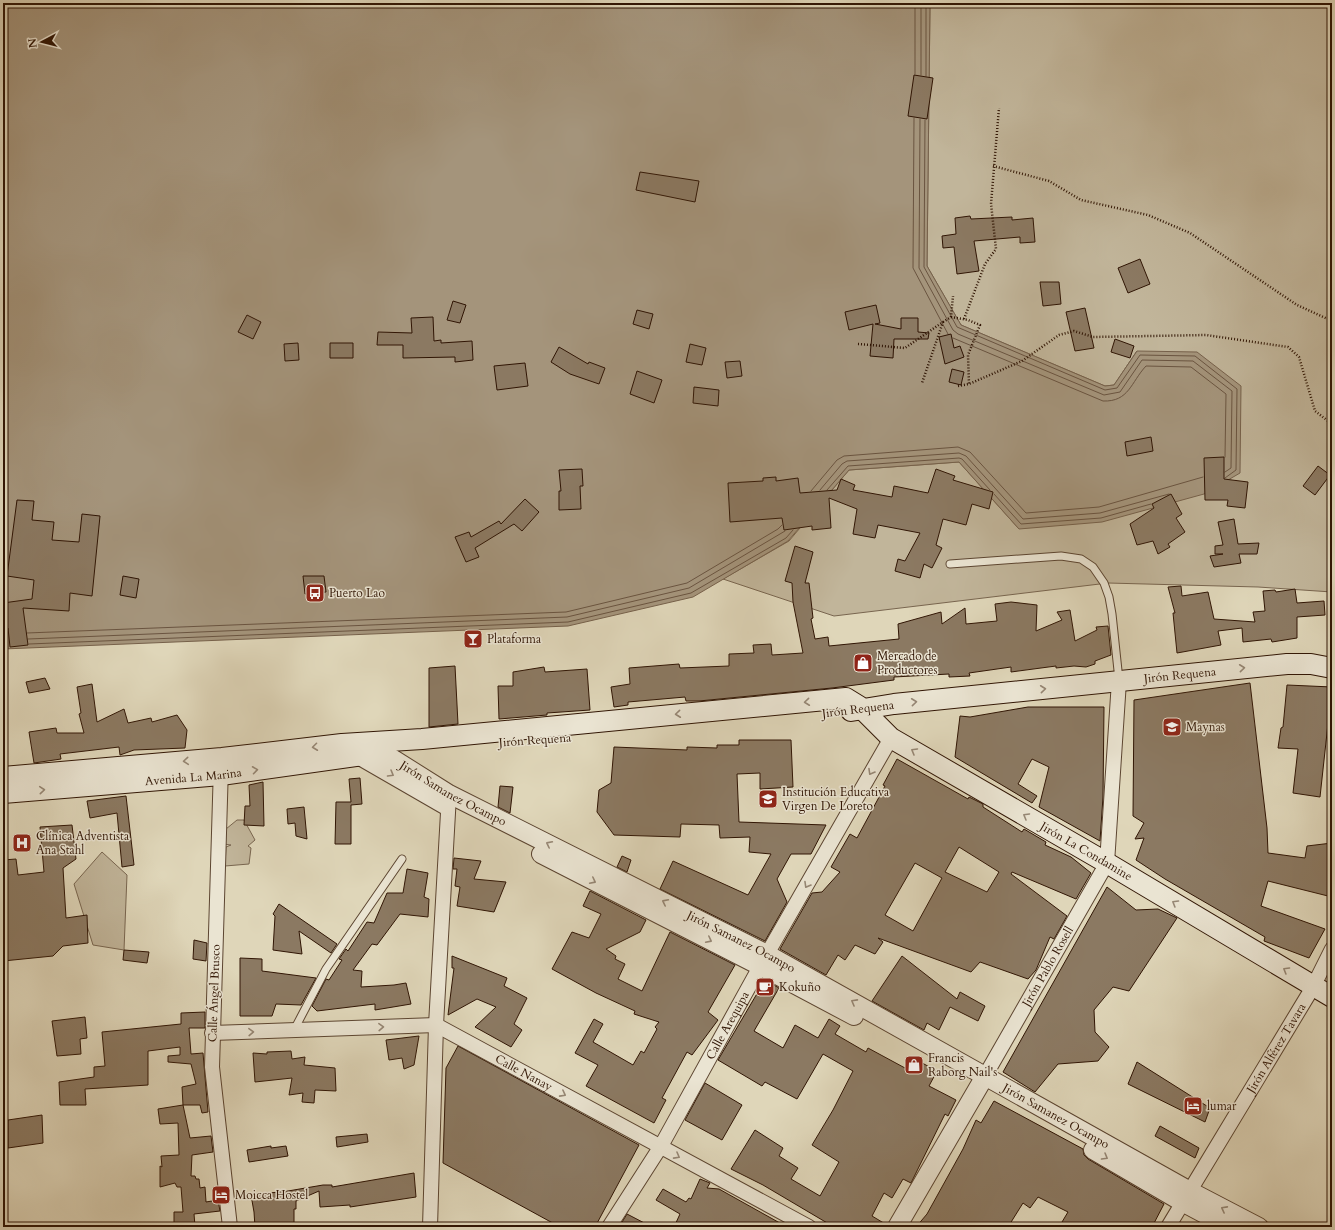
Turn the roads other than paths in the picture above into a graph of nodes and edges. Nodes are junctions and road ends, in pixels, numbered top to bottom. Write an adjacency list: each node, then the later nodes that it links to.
1 (950, 564): 3 (lane)
2 (1332, 668): 3 (main road, Jirón Requena, one-way to 2)
3 (1119, 681): 4 (main road, Jirón Requena, one-way to 3); 12 (street, Jirón Pablo Rosell)
4 (854, 704): 5 (main road, Jirón La Condamine); 6 (main road, Jirón Requena)
5 (891, 738): 12 (main road, Jirón La Condamine, one-way to 5); 14 (street, Calle Arequipa, one-way to 14)
6 (365, 748): 7 (main road, Avenida La Marina); 10 (street, Jirón Samanez Ocampo)
7 (221, 766): 8 (main road, Avenida La Marina, one-way to 8); 9 (main road, Avenida La Marina, one-way to 7); 19 (street, Calle Ángel Brusco)
8 (3, 777)
9 (3, 793)
10 (449, 801): 14 (street, Jirón Samanez Ocampo); 17 (street)
11 (402, 859): 18 (lane)
12 (1107, 863): 15 (main road, Jirón La Condamine, one-way to 12); 20 (street, Jirón Pablo Rosell)
13 (1332, 949): 15 (street, Jirón Alférez Tavara)
14 (764, 960): 20 (street, Jirón Samanez Ocampo); 21 (street, Calle Arequipa)
15 (1313, 987): 16 (main road, Jirón La Condamine); 22 (street, Jirón Alférez Tavara)
16 (1332, 997)
17 (436, 1025): 18 (street, one-way to 17); 21 (street, Calle Nanay, one-way to 21); 24 (street)
18 (294, 1030): 19 (street, one-way to 18)
19 (212, 1033): 23 (street, Calle Ángel Brusco)
20 (983, 1080): 22 (street, Jirón Samanez Ocampo); 27 (street, Jirón Pablo Rosell)
21 (661, 1146): 25 (street, Calle Arequipa); 26 (street, Calle Nanay, one-way to 26)
22 (1186, 1196): 28 (street, Jirón Alférez Tavara); 29 (street, Jirón Samanez Ocampo); 30 (street, Jirón Samanez Ocampo, one-way to 22)
23 (230, 1227)
24 (430, 1227)
25 (609, 1227)
26 (809, 1227)
27 (896, 1227)
28 (1168, 1227)
29 (1229, 1227)
30 (1259, 1227)

